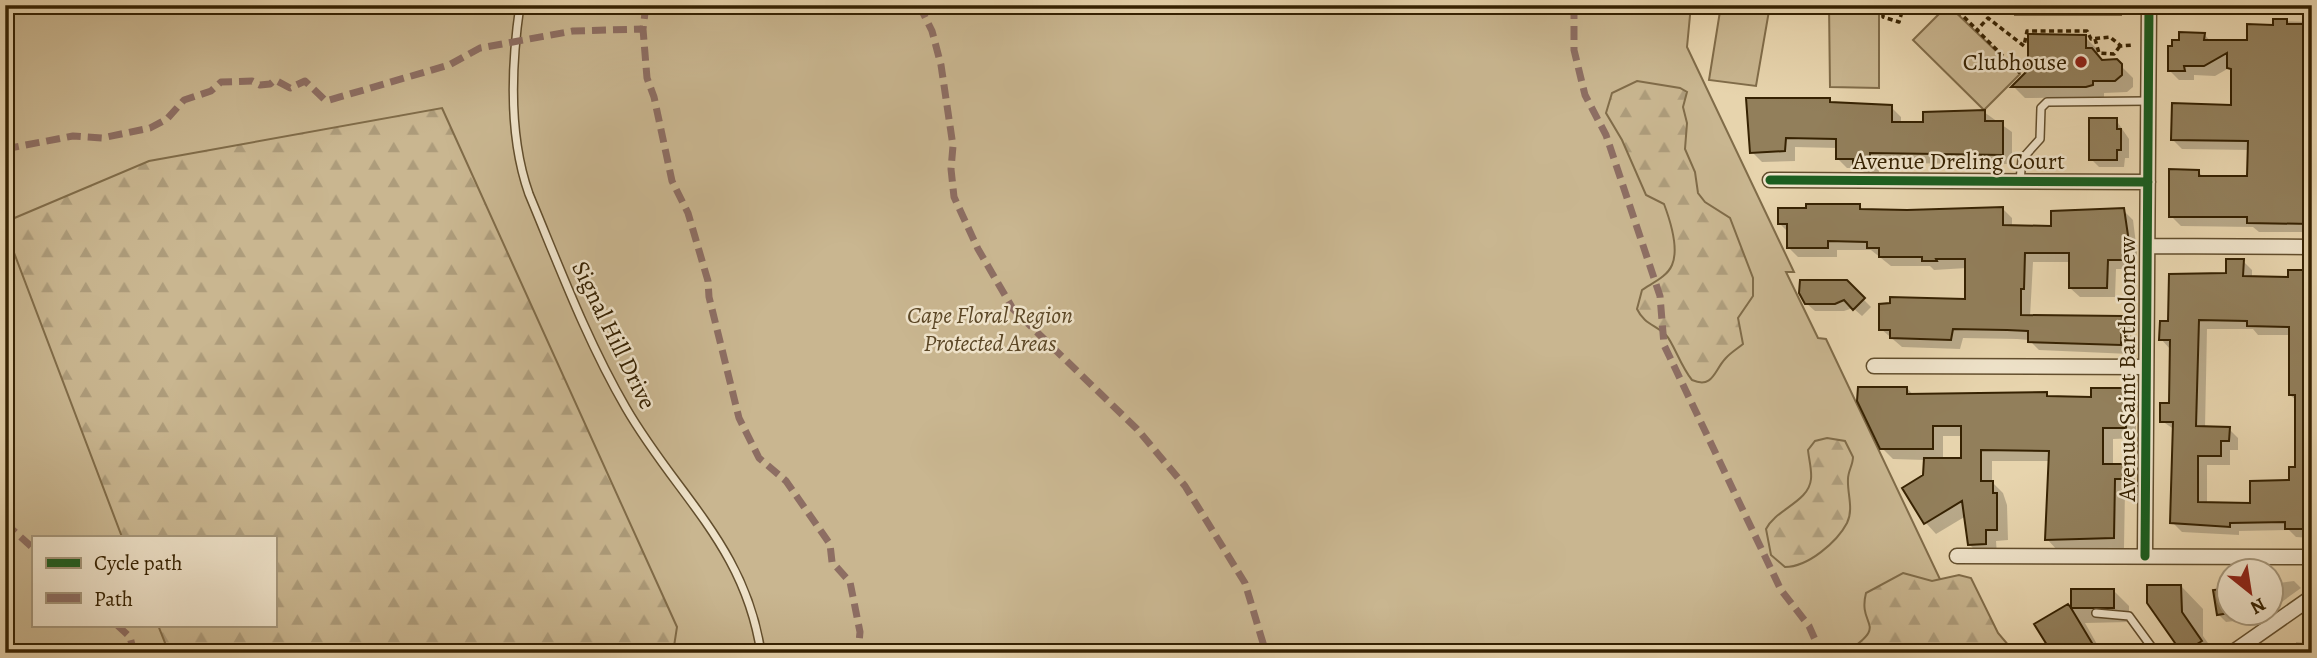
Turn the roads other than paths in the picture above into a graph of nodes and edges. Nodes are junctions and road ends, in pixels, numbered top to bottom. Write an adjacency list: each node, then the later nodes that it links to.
1 (520, 5): 16 (lane, Signal Hill Drive)
2 (2149, 5): 3 (street, Avenue Saint Bartholomew)
3 (2148, 101): 5 (lane); 6 (street, Avenue Saint Bartholomew)
4 (1770, 180): 5 (street, Avenue Dreling Court)
5 (2020, 181): 6 (street, Avenue Dreling Court)
6 (2148, 182): 7 (street, Avenue Saint Bartholomew)
7 (2148, 246): 8 (street); 10 (street, Avenue Saint Bartholomew)
8 (2312, 247)
9 (1874, 366): 10 (street)
10 (2146, 367): 12 (street, Avenue Saint Bartholomew)
11 (1957, 556): 12 (street)
12 (2145, 556): 13 (street)
13 (2312, 557)
14 (2312, 597): 18 (street)
15 (2096, 613): 17 (lane)
16 (761, 653)
17 (2156, 653)
18 (2232, 653)

